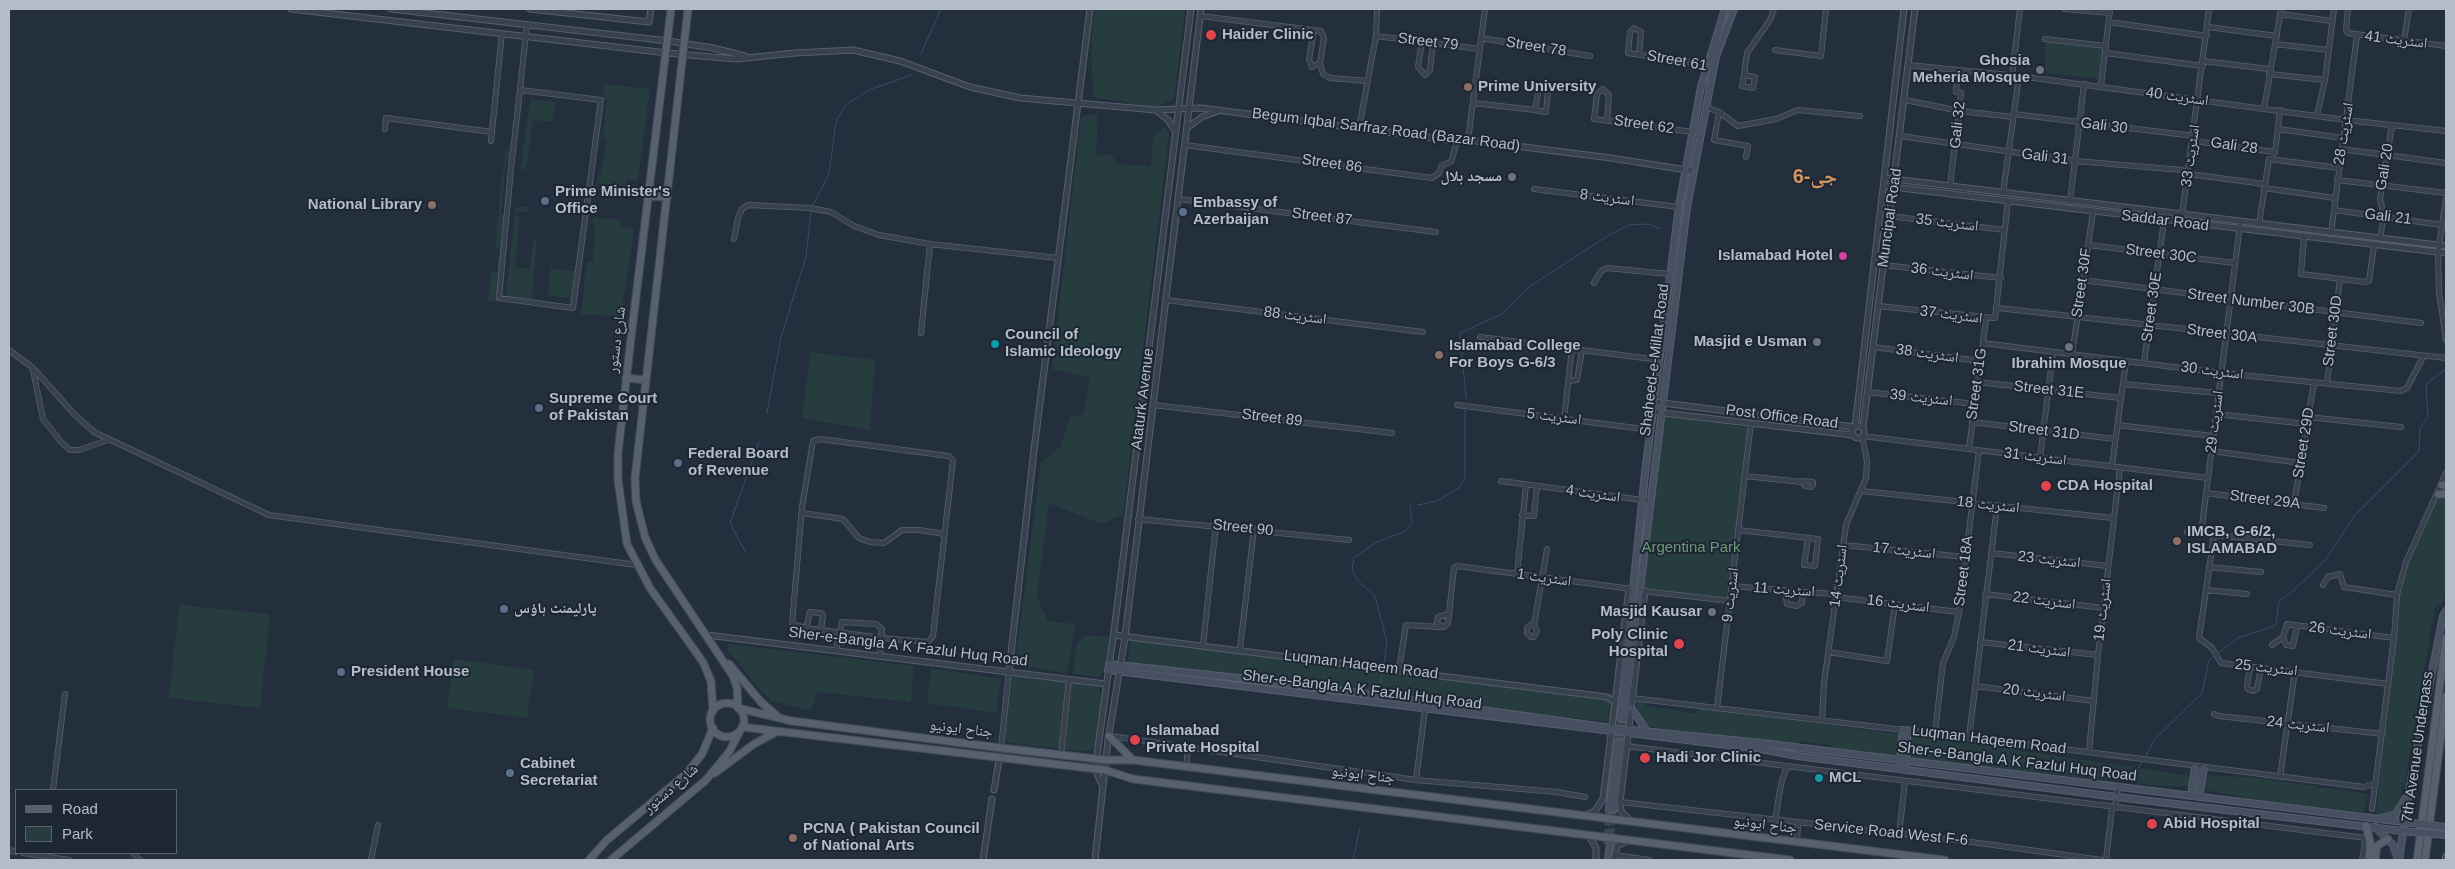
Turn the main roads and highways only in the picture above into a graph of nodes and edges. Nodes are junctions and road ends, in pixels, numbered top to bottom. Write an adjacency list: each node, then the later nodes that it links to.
1 (671, 9): 5 (main road, شارع دستور)
2 (688, 9): 6 (main road)
3 (1725, 9): 8 (main road, Shaheed-e-Millat Road)
4 (1734, 9): 7 (main road, Shaheed-e-Millat Road)
5 (650, 196): 6 (main road); 9 (main road, شارع دستور)
6 (667, 197): 10 (main road)
7 (1678, 268): 8 (main road); 13 (main road, Shaheed-e-Millat Road)
8 (1669, 270): 13 (main road, Shaheed-e-Millat Road)
9 (626, 378): 10 (main road); 22 (main road, شارع دستور)
10 (646, 380): 16 (main road)
11 (2438, 494): 12 (main road)
12 (2446, 494)
13 (1646, 501): 24 (main road, Shaheed-e-Millat Road)
14 (2446, 611): 39 (main road)
15 (2446, 638): 60 (main road, 7th Avenue Underpass)
16 (719, 655): 20 (main road); 23 (main road)
17 (1109, 667): 18 (main road, Sher-e-Bangla A K Fazlul Huq Road)
18 (1120, 668): 27 (main road, Sher-e-Bangla A K Fazlul Huq Road); 27 (main road, Sher-e-Bangla A K Fazlul Huq Road)
19 (2446, 696): 61 (main road, 7th Avenue Underpass)
20 (738, 708): 22 (main road); 23 (main road, جناح ایونیو); 26 (main road)
21 (1630, 708): 30 (main road)
22 (713, 711): 25 (main road)
23 (779, 718): 34 (main road, جناح ایونیو)
24 (1622, 718)
25 (713, 728): 26 (main road); 51 (main road, شارع دستور)
26 (741, 729): 29 (main road, جناح ایونیو); 38 (main road, شارع دستور)
27 (1612, 730): 31 (main road)
28 (1905, 730): 35 (main road)
29 (777, 731): 38 (main road); 55 (main road, جناح ایونیو)
30 (1647, 731): 31 (main road, Sher-e-Bangla A K Fazlul Huq Road); 35 (main road, Sher-e-Bangla A K Fazlul Huq Road)
31 (1627, 732): 35 (main road, Sher-e-Bangla A K Fazlul Huq Road)
32 (1109, 736): 34 (main road)
33 (1622, 743): 42 (main road)
34 (1133, 760): 56 (main road, جناح ایونیو)
35 (1903, 765): 40 (main road, Sher-e-Bangla A K Fazlul Huq Road); 45 (main road, Sher-e-Bangla A K Fazlul Huq Road)
36 (2195, 767): 40 (main road)
37 (2204, 768): 41 (main road)
38 (706, 780): 52 (main road, شارع دستور)
39 (2409, 790): 43 (main road); 44 (main road)
40 (2191, 796): 41 (main road, Sher-e-Bangla A K Fazlul Huq Road)
41 (2199, 797): 43 (main road, Sher-e-Bangla A K Fazlul Huq Road)
42 (1612, 810)
43 (2371, 819): 44 (main road, Sher-e-Bangla A K Fazlul Huq Road)
44 (2404, 822): 47 (main road, Sher-e-Bangla A K Fazlul Huq Road, bridge); 48 (main road)
45 (2366, 826): 46 (main road, Sher-e-Bangla A K Fazlul Huq Road); 57 (main road)
46 (2374, 826): 48 (main road, Sher-e-Bangla A K Fazlul Huq Road); 50 (main road)
47 (2446, 827)
48 (2402, 831): 49 (main road, Sher-e-Bangla A K Fazlul Huq Road, bridge); 59 (main road)
49 (2446, 836)
50 (2388, 839): 58 (main road); 59 (main road)
51 (589, 860)
52 (611, 860)
53 (1604, 860): 54 (main road)
54 (1608, 860)
55 (1790, 860)
56 (1945, 860)
57 (2369, 860)
58 (2375, 860)
59 (2398, 860)
60 (2417, 860)
61 (2425, 860)

